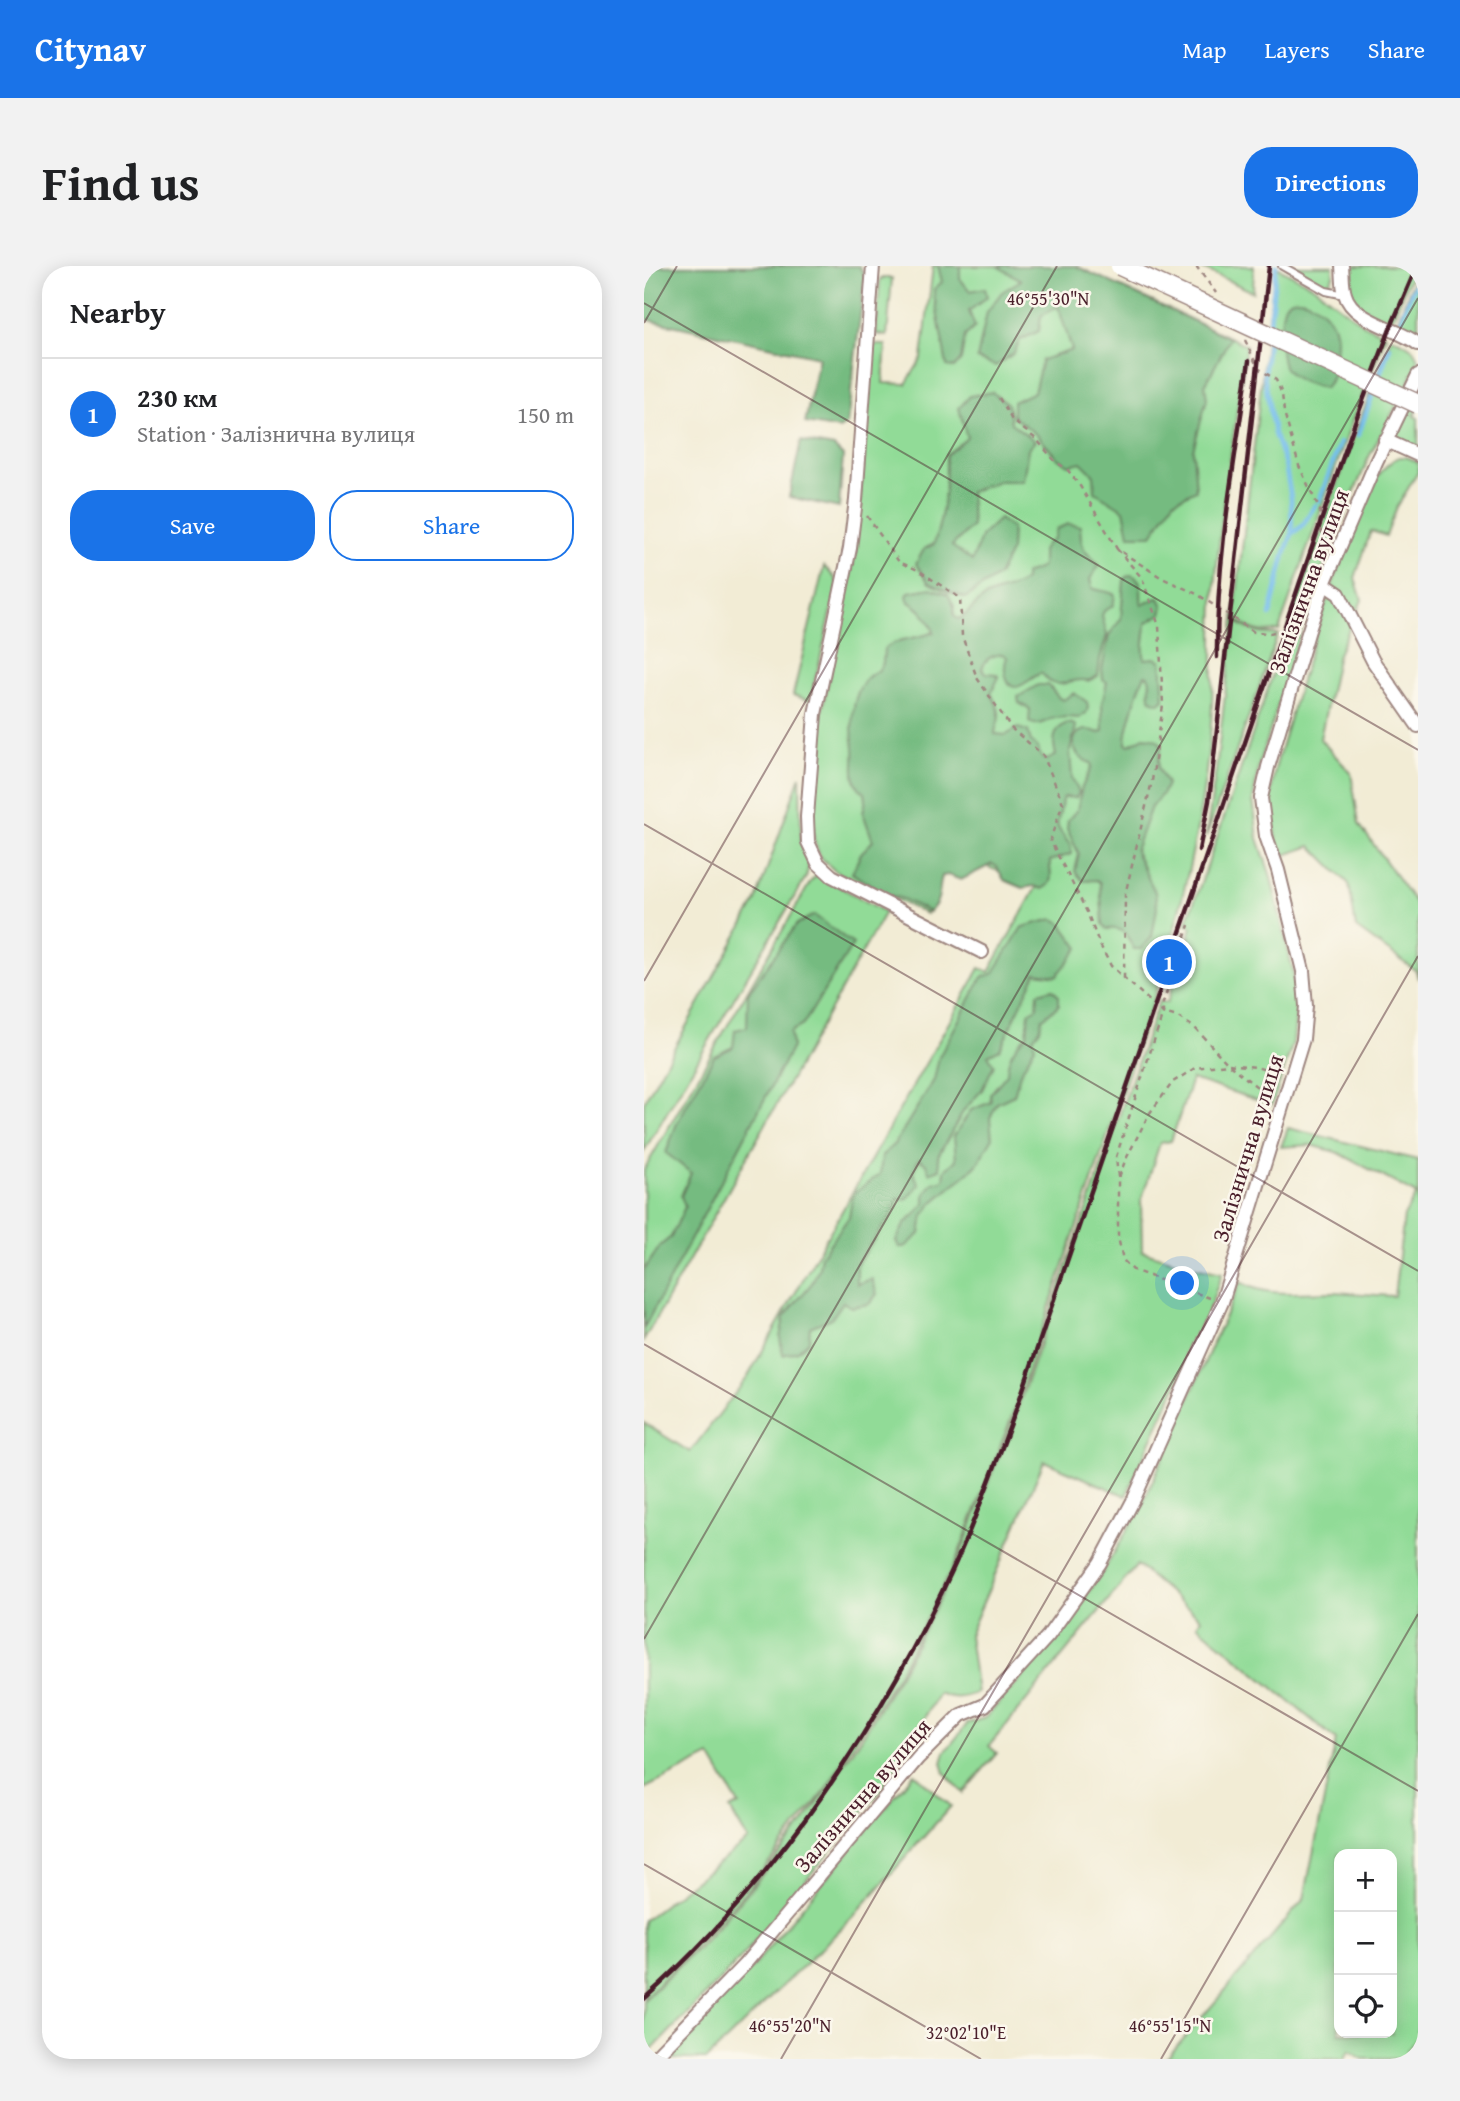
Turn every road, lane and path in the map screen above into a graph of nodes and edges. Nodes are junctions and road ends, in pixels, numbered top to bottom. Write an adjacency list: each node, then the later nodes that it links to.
1 (873, 266): 13 (street)
2 (1119, 266): 10 (main road, bridge)
3 (1282, 266): 5 (lane)
4 (1342, 266): 5 (street)
5 (1345, 295): 6 (street)
6 (1418, 344)
7 (1263, 371): 15 (path)
8 (1418, 376): 11 (street, Залізнична вулиця)
9 (999, 398): 14 (path)
10 (1418, 404)
11 (1385, 440): 12 (street); 15 (street, Залізнична вулиця)
12 (1418, 455)
13 (856, 500): 20 (street); 21 (path)
14 (1117, 550): 17 (path); 21 (path)
15 (1336, 555): 16 (street, Залізнична вулиця)
16 (1324, 584): 17 (street, Залізнична вулиця); 18 (street)
17 (1308, 633): 24 (street, Залізнична вулиця)
18 (1418, 726)
19 (1189, 925): 22 (path)
20 (982, 951)
21 (1124, 978): 22 (path)
22 (1163, 1013): 23 (path); 26 (path)
23 (1228, 1065): 24 (path); 25 (path); 26 (path)
24 (1291, 1078): 25 (street, Залізнична вулиця)
25 (1282, 1106): 27 (street, Залізнична вулиця)
26 (1118, 1180): 27 (path)
27 (1222, 1302): 28 (street, Залізнична вулиця)
28 (653, 2059)

